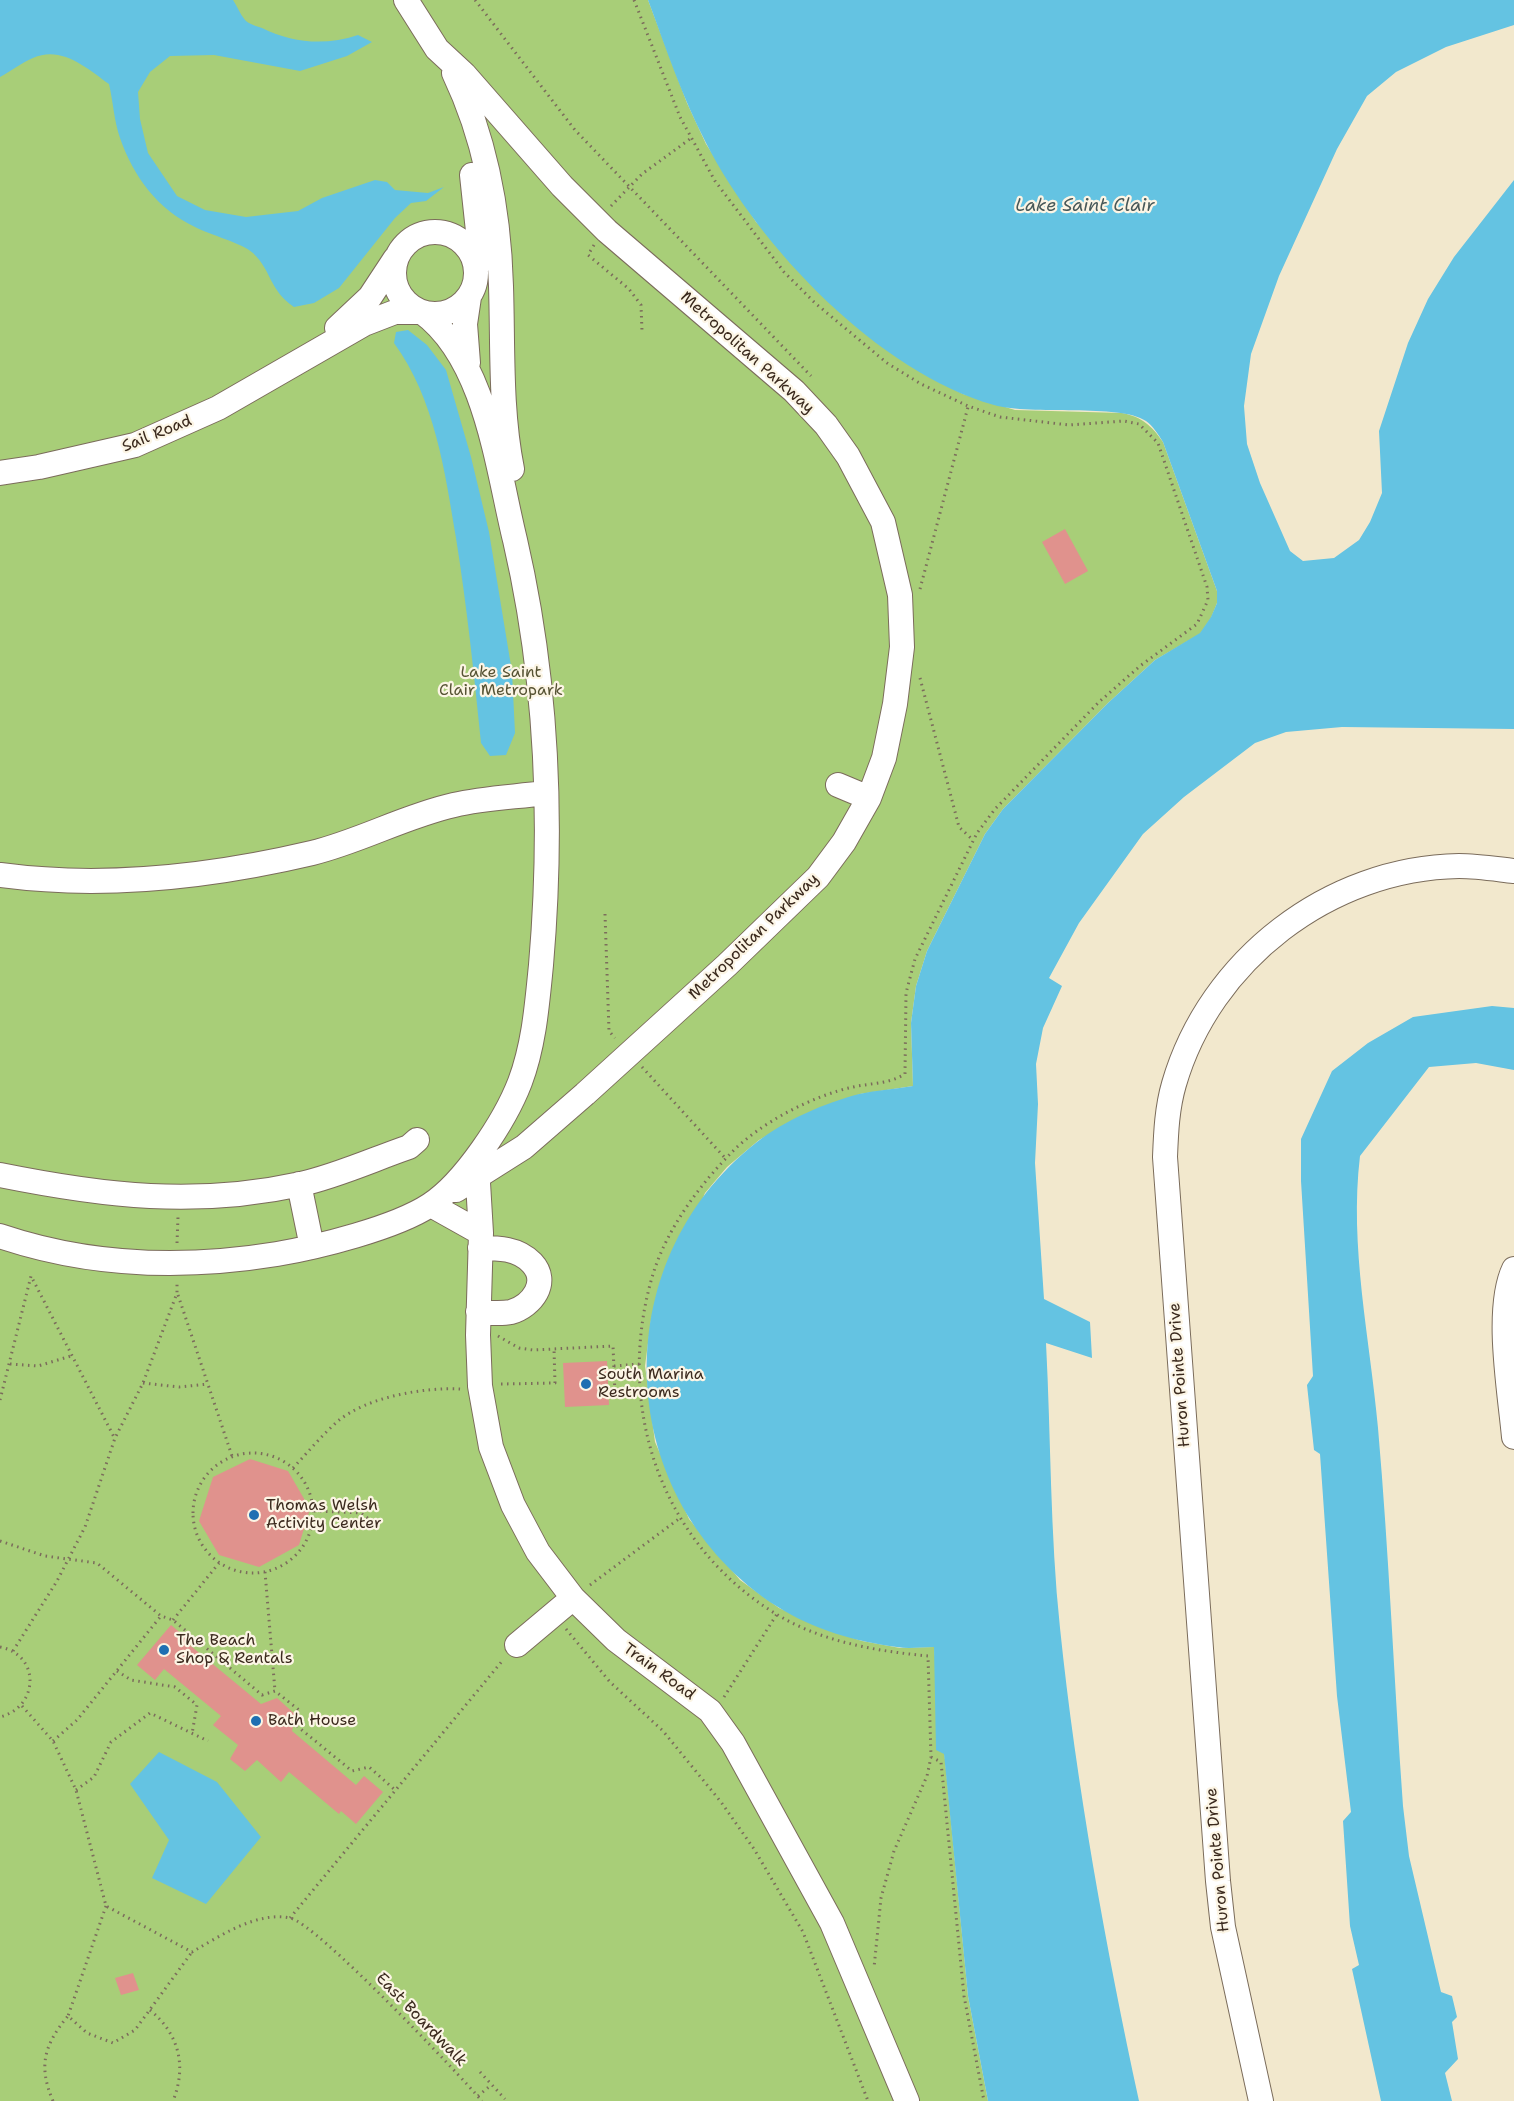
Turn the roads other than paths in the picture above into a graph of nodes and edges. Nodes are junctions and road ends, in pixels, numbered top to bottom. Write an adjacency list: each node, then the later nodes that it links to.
1 (406, 0): 2 (street, Metropolitan Parkway)
2 (437, 49): 4 (street); 10 (street); 13 (street, Metropolitan Parkway)
3 (398, 256): 4 (street); 6 (street); 7 (street)
4 (476, 271): 5 (street)
5 (469, 297): 6 (street); 8 (street)
6 (422, 312): 7 (street); 8 (street)
7 (301, 359): 9 (street, Sail Road)
8 (469, 369): 10 (street)
9 (0, 473)
10 (524, 584): 12 (street)
11 (838, 785): 13 (street)
12 (545, 793): 15 (street); 17 (street)
13 (869, 798): 17 (street, Metropolitan Parkway)
14 (1514, 871): 30 (street, Huron Pointe Drive)
15 (0, 875)
16 (417, 1140): 19 (street)
17 (478, 1166): 20 (street); 22 (street, Train Road)
18 (0, 1175): 19 (street)
19 (299, 1184): 23 (street)
20 (425, 1208): 22 (street); 23 (street)
21 (0, 1236): 23 (street)
22 (480, 1240): 25 (street, Train Road); 25 (street)
23 (312, 1247)
24 (1514, 1269): 26 (street)
25 (478, 1324): 27 (street, Train Road)
26 (1514, 1437)
27 (577, 1595): 28 (street); 29 (street, Train Road)
28 (517, 1645)
29 (907, 2101)
30 (1261, 2101)

